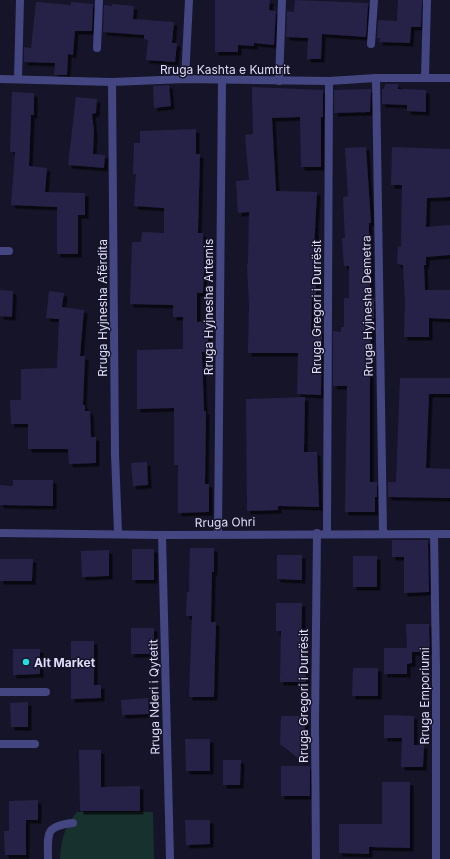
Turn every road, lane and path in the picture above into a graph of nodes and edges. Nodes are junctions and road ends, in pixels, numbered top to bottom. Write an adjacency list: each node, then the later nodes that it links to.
1 (20, 0): 13 (street)
2 (99, 0): 8 (street)
3 (188, 0): 14 (street)
4 (282, 0): 16 (street)
5 (374, 0): 7 (street)
6 (427, 0): 10 (street)
7 (371, 44)
8 (97, 48)
9 (376, 78): 10 (street, Rruga Kashta e Kumtrit); 17 (street, Rruga Kashta e Kumtrit); 26 (street, Rruga Hyjnesha Demetra)
10 (425, 78): 11 (street, Rruga Kashta e Kumtrit)
11 (450, 78)
12 (0, 79): 13 (street, Rruga Kashta e Kumtrit)
13 (18, 79): 18 (street, Rruga Kashta e Kumtrit)
14 (185, 79): 15 (street, Rruga Kashta e Kumtrit); 18 (street, Rruga Kashta e Kumtrit)
15 (222, 81): 16 (street, Rruga Kashta e Kumtrit); 23 (street, Rruga Hyjnesha Artemis)
16 (279, 81): 17 (street, Rruga Kashta e Kumtrit)
17 (329, 81): 25 (street, Rruga Gregori i Durrësit)
18 (112, 82): 22 (street, Rruga Hyjnesha Afërdita)
19 (0, 251): 20 (street)
20 (9, 251)
21 (0, 533): 22 (street, Rruga Ohri)
22 (118, 533): 29 (street, Rruga Ohri)
23 (218, 533): 24 (street, Rruga Ohri); 29 (street, Rruga Ohri)
24 (317, 533): 25 (street, Rruga Ohri); 37 (street, Rruga Gregori i Durrësit)
25 (327, 533): 26 (street, Rruga Ohri)
26 (383, 533): 27 (street, Rruga Ohri)
27 (434, 534): 28 (street, Rruga Ohri); 38 (street, Rruga Emporiumi)
28 (450, 534)
29 (162, 535): 36 (street, Rruga Nderi i Qytetit)
30 (0, 692): 31 (street)
31 (46, 692)
32 (0, 744): 33 (street)
33 (35, 744)
34 (73, 823): 35 (street)
35 (48, 859)
36 (170, 859)
37 (316, 859)
38 (436, 859)

